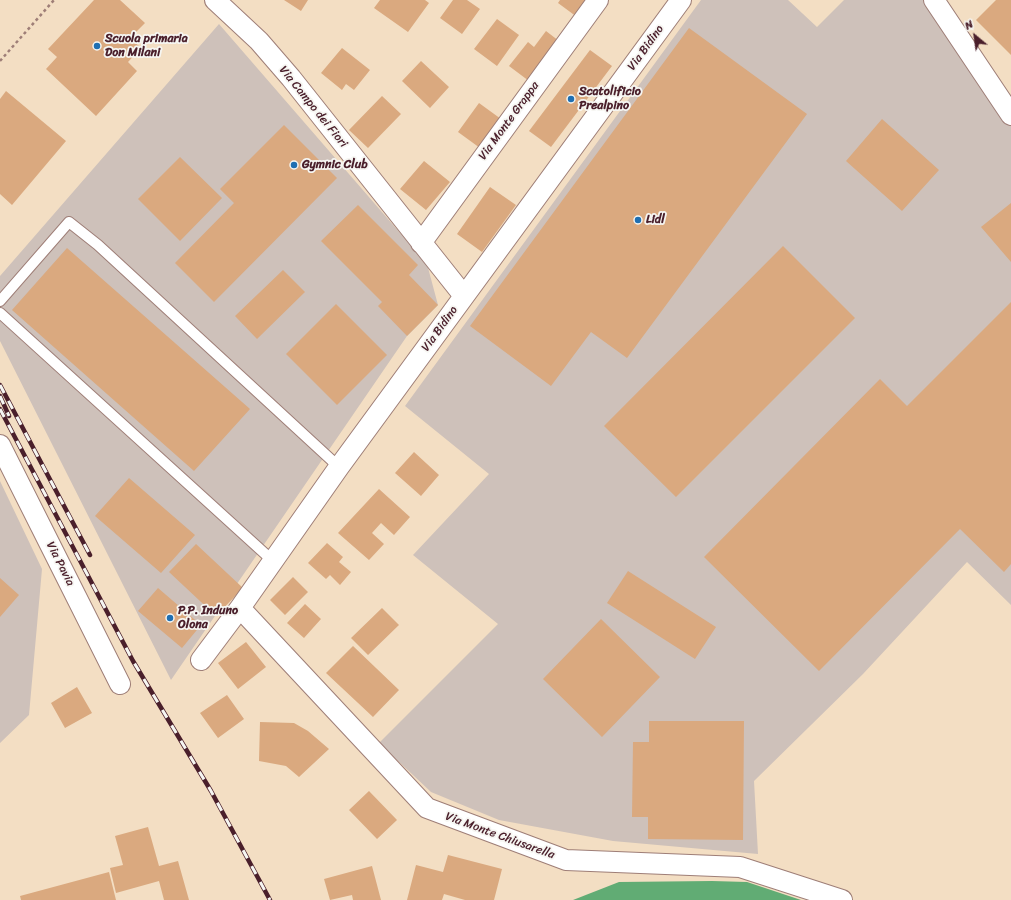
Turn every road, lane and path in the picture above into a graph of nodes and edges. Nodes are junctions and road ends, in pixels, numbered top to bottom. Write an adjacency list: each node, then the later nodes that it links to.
1 (54, 0): 6 (path)
2 (215, 0): 8 (street, Via Campo dei Fiori)
3 (598, 0): 8 (street, Via Monte Grappa)
4 (681, 0): 9 (street, Via Bidino)
5 (934, 0): 7 (street)
6 (0, 61)
7 (1011, 115)
8 (421, 243): 9 (street, Via Campo dei Fiori)
9 (464, 296): 13 (street, Via Bidino)
10 (0, 301): 13 (lane)
11 (0, 314): 14 (lane)
12 (0, 445): 17 (street, Via Pavia)
13 (339, 467): 14 (street, Via Bidino)
14 (273, 561): 15 (street, Via Bidino)
15 (240, 608): 16 (street, Via Bidino); 18 (street, Via Monte Chiusarella)
16 (201, 660)
17 (120, 684)
18 (842, 900)

